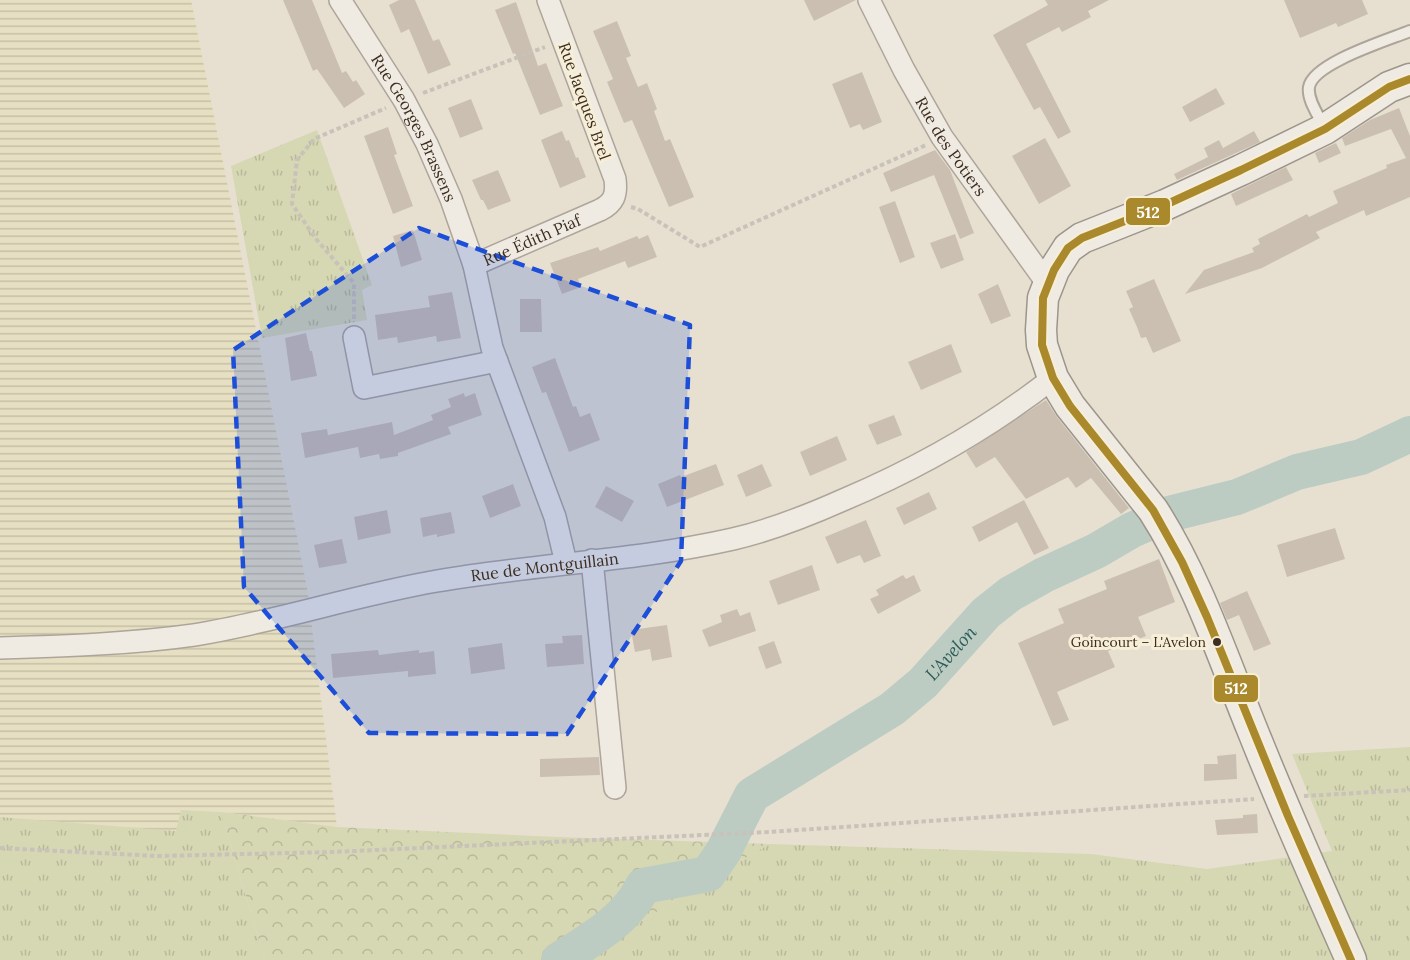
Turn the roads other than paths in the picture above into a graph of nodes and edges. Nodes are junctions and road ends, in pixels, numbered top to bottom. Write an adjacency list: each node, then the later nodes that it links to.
1 (340, 0): 8 (street, Rue Georges Brassens)
2 (548, 0): 7 (street, Rue Jacques Brel)
3 (869, 0): 9 (street, Rue des Potiers)
4 (1410, 31): 6 (lane)
5 (1409, 83): 6 (street)
6 (1326, 129): 9 (street)
7 (613, 202): 8 (street, Rue Édith Piaf)
8 (474, 265): 11 (street, Rue Édith Piaf)
9 (1047, 283): 12 (street)
10 (354, 338): 11 (street)
11 (497, 361): 14 (street, Rue Édith Piaf)
12 (1053, 378): 13 (street, Rue de Montguillain); 17 (street)
13 (592, 560): 14 (street, Rue de Montguillain); 16 (street)
14 (566, 563): 15 (street, Rue de Montguillain)
15 (0, 648)
16 (615, 788)
17 (1350, 960)

